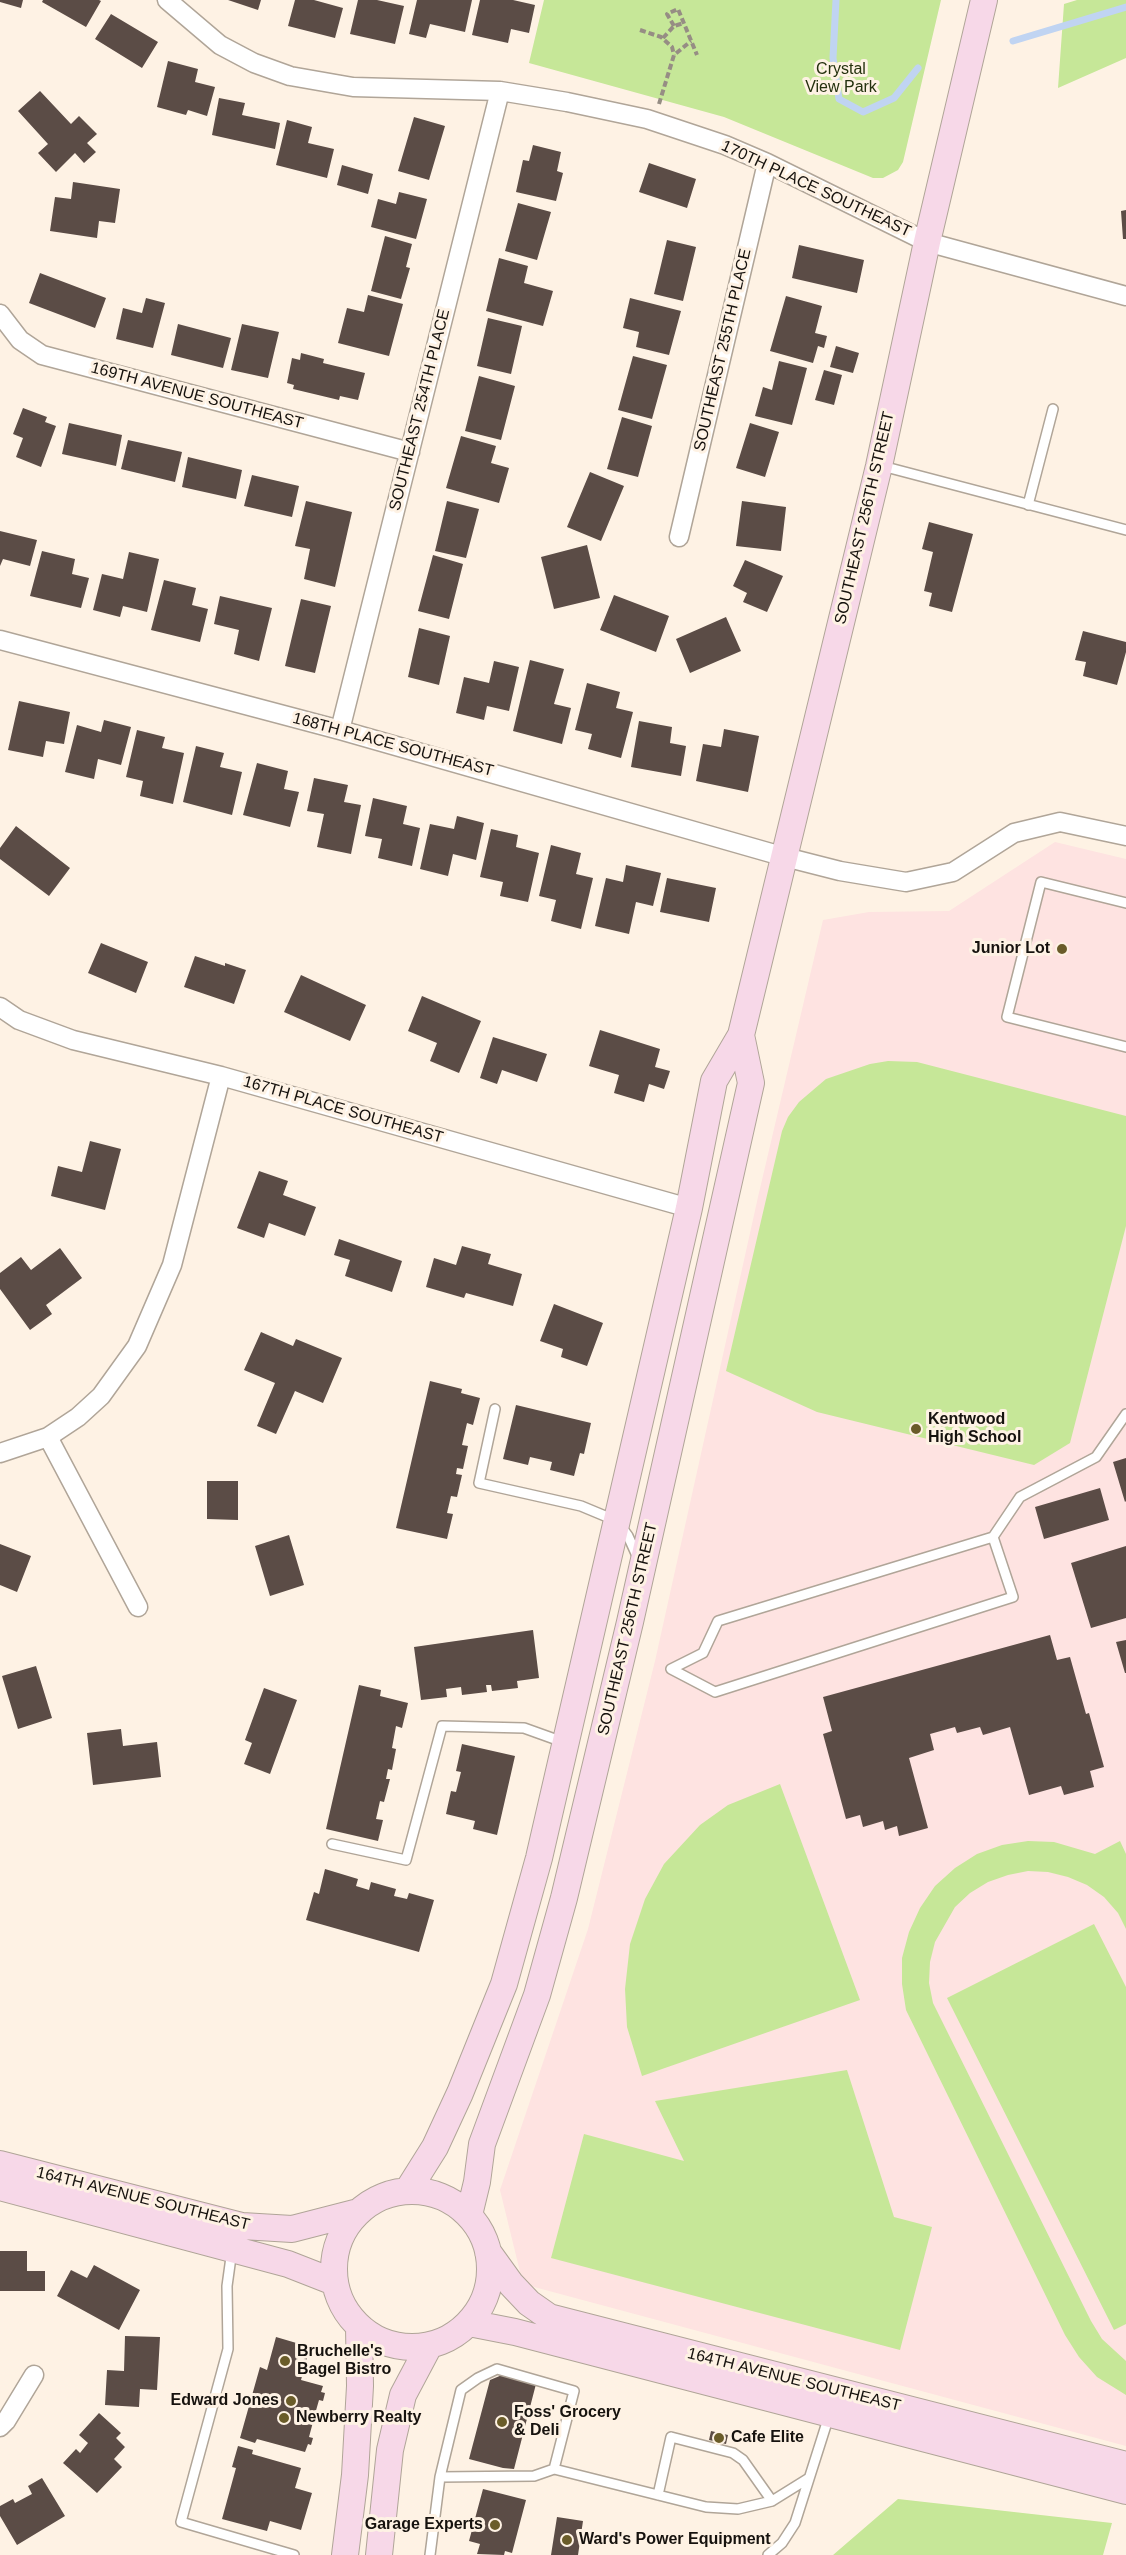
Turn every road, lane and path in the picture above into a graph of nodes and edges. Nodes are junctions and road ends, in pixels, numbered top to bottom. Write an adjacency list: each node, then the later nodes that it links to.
1 (167, 0): 10 (street, 170TH PLACE SOUTHEAST)
2 (984, 0): 13 (main road, SOUTHEAST 256TH STREET)
3 (684, 23): 4 (path); 4 (path); 7 (path)
4 (674, 27): 6 (path)
5 (640, 30): 6 (path)
6 (663, 38): 9 (path)
7 (691, 41): 8 (path); 9 (path)
8 (697, 54)
9 (674, 55): 11 (path)
10 (500, 91): 11 (street, 170TH PLACE SOUTHEAST); 17 (street, SOUTHEAST 254TH PLACE)
11 (654, 122): 12 (street, 170TH PLACE SOUTHEAST)
12 (767, 163): 13 (street, 170TH PLACE SOUTHEAST); 21 (street, SOUTHEAST 255TH PLACE)
13 (927, 242): 14 (street, 170TH PLACE SOUTHEAST); 18 (main road, SOUTHEAST 256TH STREET)
14 (1126, 296)
15 (0, 314): 17 (street, 169TH AVENUE SOUTHEAST)
16 (1053, 409): 19 (lane)
17 (410, 452): 23 (street, SOUTHEAST 254TH PLACE)
18 (879, 466): 19 (lane); 25 (main road, SOUTHEAST 256TH STREET)
19 (1028, 505): 20 (lane)
20 (1126, 530)
21 (679, 537)
22 (1, 643): 23 (street, 168TH PLACE SOUTHEAST)
23 (340, 729): 25 (street, 168TH PLACE SOUTHEAST)
24 (1126, 836): 25 (street, 168TH PLACE SOUTHEAST)
25 (785, 857): 28 (main road, SOUTHEAST 256TH STREET)
26 (1126, 903): 29 (lane)
27 (0, 1008): 30 (street, 167TH PLACE SOUTHEAST)
28 (741, 1035): 31 (main road, SOUTHEAST 256TH STREET); 38 (main road, SOUTHEAST 256TH STREET)
29 (1126, 1047)
30 (221, 1076): 31 (street, 167TH PLACE SOUTHEAST); 34 (street)
31 (689, 1208): 36 (main road, SOUTHEAST 256TH STREET)
32 (495, 1409): 36 (lane)
33 (1126, 1414): 37 (lane)
34 (48, 1437): 35 (street); 39 (street)
35 (0, 1453)
36 (617, 1521): 38 (lane); 40 (main road, SOUTHEAST 256TH STREET)
37 (993, 1537): 37 (lane)
38 (642, 1569): 41 (main road, SOUTHEAST 256TH STREET)
39 (138, 1607)
40 (566, 1743): 41 (main road); 42 (lane); 45 (main road, SOUTHEAST 256TH STREET)
41 (591, 1786): 47 (main road, SOUTHEAST 256TH STREET)
42 (332, 1844)
43 (0, 2164): 46 (main road, 164TH AVENUE SOUTHEAST)
44 (0, 2187): 48 (main road, 164TH AVENUE SOUTHEAST)
45 (408, 2190): 46 (main road); 47 (main road)
46 (358, 2212): 50 (main road)
47 (469, 2215): 49 (main road)
48 (233, 2249): 50 (main road, 164TH AVENUE SOUTHEAST); 64 (lane)
49 (488, 2252): 51 (main road); 55 (main road, 164TH AVENUE SOUTHEAST)
50 (334, 2282): 52 (main road)
51 (469, 2323): 53 (main road); 55 (main road, 164TH AVENUE SOUTHEAST)
52 (359, 2327): 53 (main road); 65 (main road)
53 (429, 2346): 66 (main road)
54 (34, 2375): 56 (street)
55 (833, 2402): 57 (main road, 164TH AVENUE SOUTHEAST); 60 (lane); 61 (main road, 164TH AVENUE SOUTHEAST)
56 (0, 2427)
57 (1126, 2465)
58 (554, 2469): 59 (lane); 59 (lane); 62 (lane)
59 (440, 2477): 67 (lane)
60 (809, 2478): 63 (lane); 68 (lane)
61 (1126, 2491)
62 (658, 2495): 63 (lane); 63 (lane)
63 (772, 2501)
64 (294, 2555)
65 (345, 2555)
66 (379, 2555)
67 (430, 2555)
68 (768, 2555)

